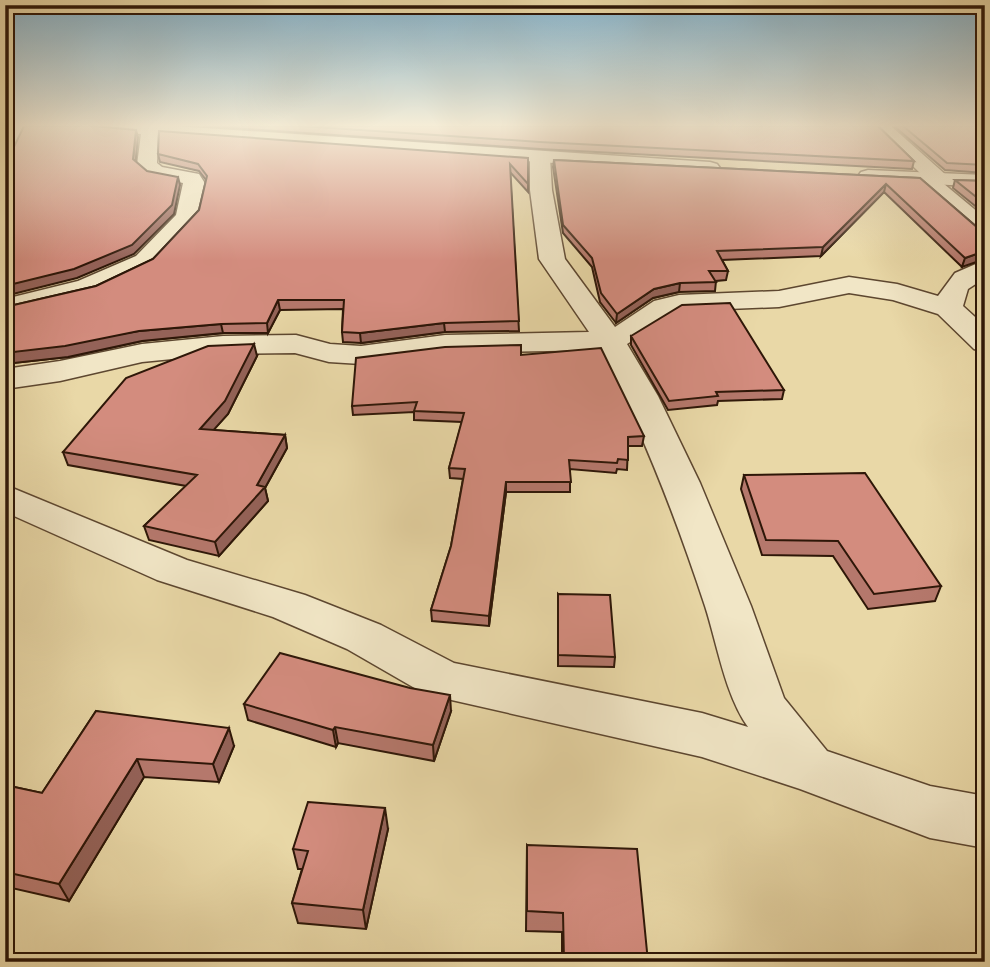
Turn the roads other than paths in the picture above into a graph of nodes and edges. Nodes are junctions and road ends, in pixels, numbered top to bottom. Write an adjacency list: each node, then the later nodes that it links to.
1 (155, 171): 9 (street)
2 (540, 171): 11 (street)
3 (924, 171): 5 (street)
4 (846, 175): 5 (street)
5 (932, 179): 6 (street); 7 (street)
6 (985, 181)
7 (985, 230)
8 (985, 268): 10 (street)
9 (5, 308)
10 (948, 308): 11 (street); 12 (street)
11 (610, 341): 13 (street); 15 (street)
12 (985, 343)
13 (5, 379)
14 (5, 496): 15 (street)
15 (808, 768): 16 (street)
16 (985, 821)

